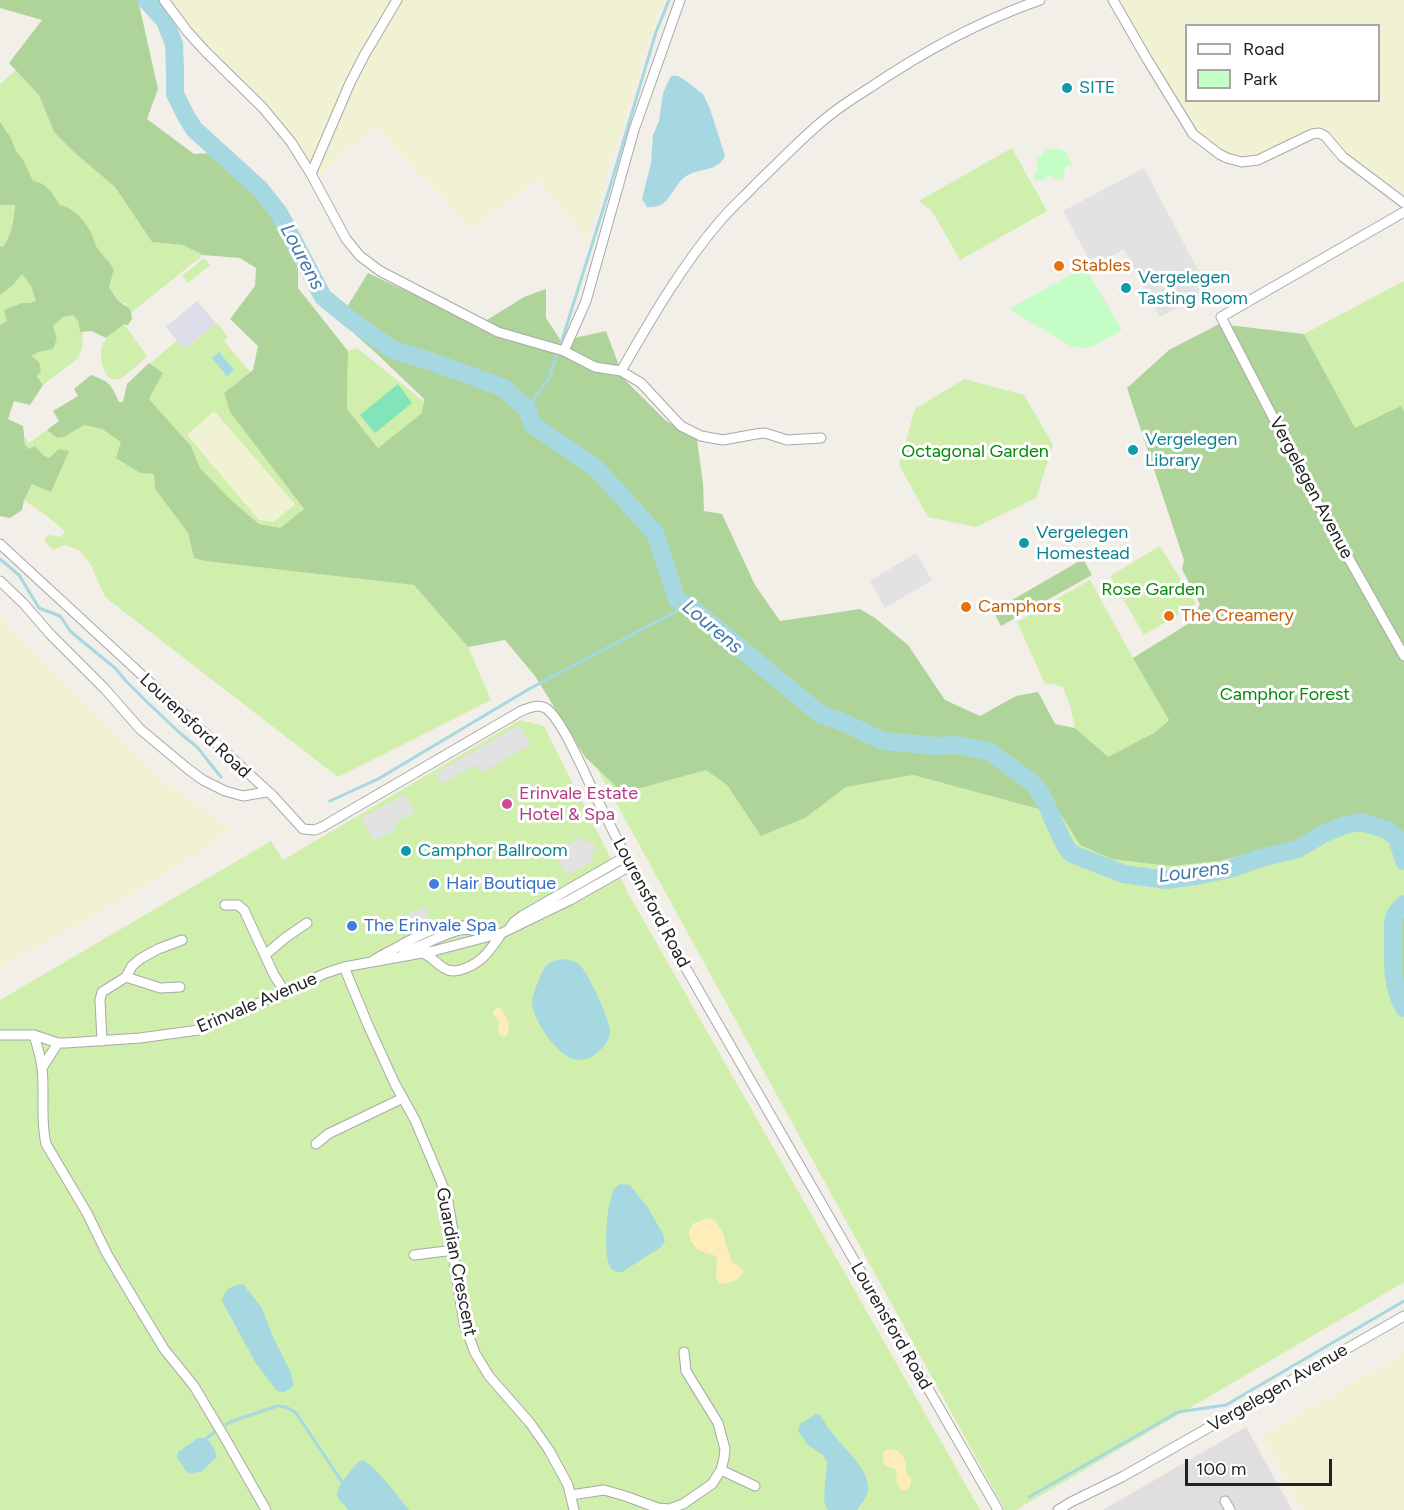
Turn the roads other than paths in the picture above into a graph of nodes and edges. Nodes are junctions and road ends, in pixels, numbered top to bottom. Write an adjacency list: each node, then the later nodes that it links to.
1 (164, 0): 6 (street)
2 (397, 0): 6 (street)
3 (680, 0): 9 (street)
4 (1040, 0): 10 (street)
5 (1113, 0): 7 (street)
6 (311, 174): 9 (street)
7 (1404, 203)
8 (1404, 212): 14 (street, Vergelegen Avenue)
9 (564, 351): 10 (street)
10 (621, 371): 11 (street)
11 (820, 438)
12 (0, 544): 15 (street, Lourensford Road)
13 (0, 581): 15 (street)
14 (1404, 656)
15 (266, 792): 16 (street, Lourensford Road)
16 (625, 857): 17 (street, Lourensford Road); 21 (street, Erinvale Avenue)
17 (630, 866): 21 (street, Erinvale Avenue); 49 (street, Lourensford Road)
18 (225, 905): 25 (street)
19 (307, 923): 25 (street)
20 (473, 929): 22 (street); 26 (street); 27 (street)
21 (506, 931): 22 (street, Erinvale Avenue); 24 (street)
22 (492, 936): 24 (street, Erinvale Avenue)
23 (182, 940): 29 (street)
24 (422, 953): 26 (street, Erinvale Avenue)
25 (265, 955): 31 (street)
26 (396, 958): 27 (street, Erinvale Avenue)
27 (369, 963): 28 (street, Erinvale Avenue)
28 (344, 967): 31 (street, Erinvale Avenue); 37 (street, Guardian Crescent)
29 (126, 977): 30 (street); 34 (street)
30 (180, 987)
31 (285, 992): 34 (street, Erinvale Avenue)
32 (0, 1035): 33 (street, Erinvale Avenue)
33 (34, 1035): 35 (street, Erinvale Avenue); 36 (street)
34 (102, 1041): 35 (street, Erinvale Avenue)
35 (58, 1043): 36 (street)
36 (42, 1068): 47 (street)
37 (403, 1098): 38 (street); 39 (street, Guardian Crescent)
38 (316, 1144)
39 (454, 1250): 40 (street); 45 (street, Guardian Crescent)
40 (414, 1255)
41 (1404, 1316): 50 (street, Vergelegen Avenue)
42 (684, 1352): 43 (street)
43 (721, 1470): 44 (street); 45 (street)
44 (755, 1486)
45 (571, 1495): 48 (street, Guardian Crescent)
46 (1225, 1501): 51 (street)
47 (266, 1510)
48 (574, 1510)
49 (998, 1510)
50 (1058, 1510)
51 (1230, 1510)

